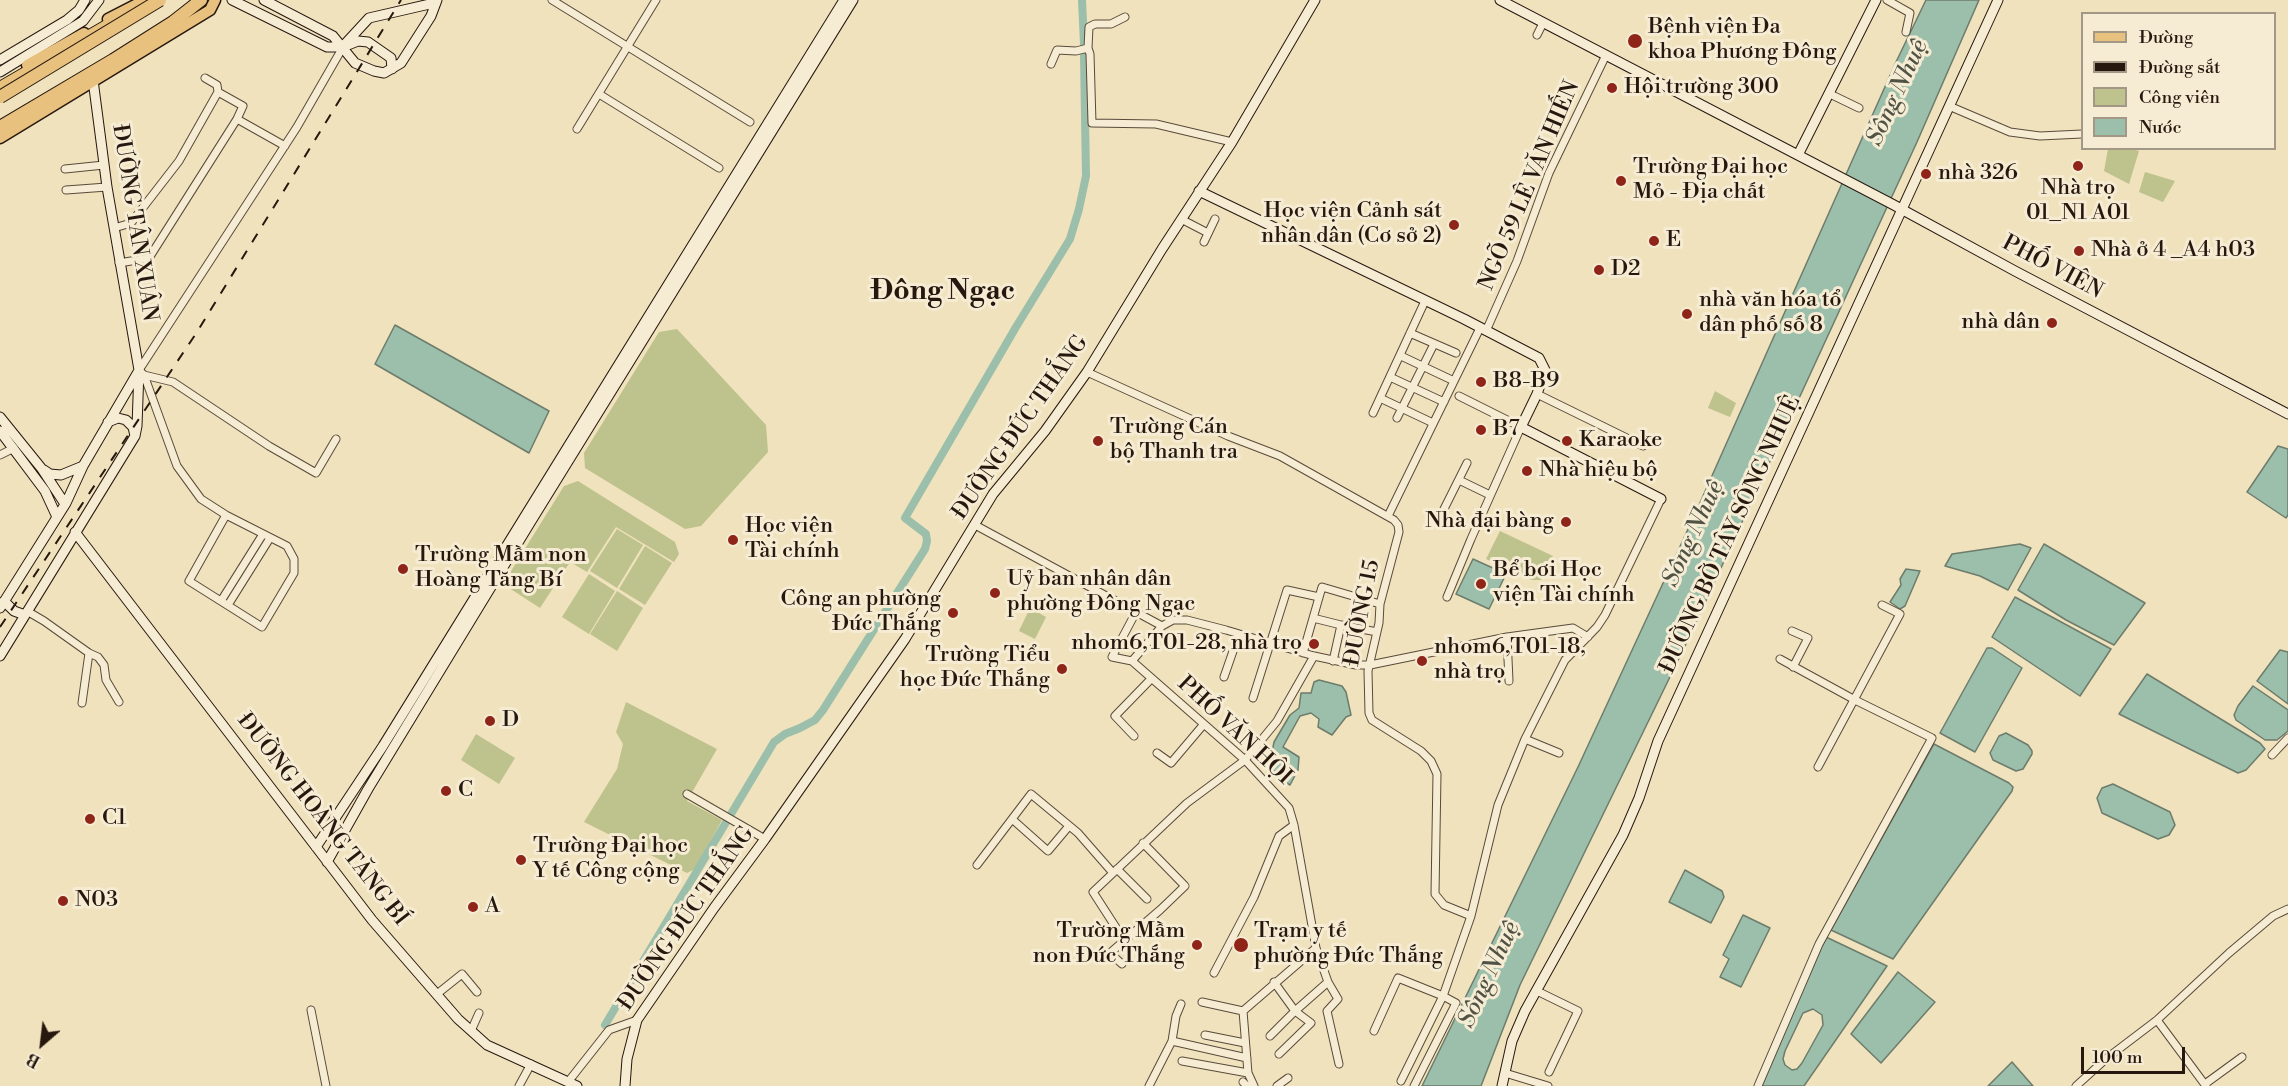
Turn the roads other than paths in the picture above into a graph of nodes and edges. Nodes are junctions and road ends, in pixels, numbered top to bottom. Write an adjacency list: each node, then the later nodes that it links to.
1 (85, 0): 31 (street)
2 (99, 0): 34 (street)
3 (145, 0): 37 (main road)
4 (155, 0): 38 (highway, bridge)
5 (161, 0): 42 (highway, bridge)
6 (198, 0): 47 (highway)
7 (214, 0): 36 (main road)
8 (231, 0): 22 (street)
9 (265, 0): 21 (street); 22 (street)
10 (280, 0): 21 (street)
11 (553, 0): 28 (street)
12 (656, 0): 28 (street)
13 (844, 0): 159 (street)
14 (854, 0): 160 (street)
15 (1315, 0): 51 (street, ĐƯỜNG ĐỨC THẮNG)
16 (1500, 0): 24 (street, PHỐ VIÊN)
17 (1876, 0): 41 (street)
18 (1887, 0): 25 (street)
19 (1998, 0): 43 (street, ĐƯỜNG BỜ TÂY SÔNG NHUỆ)
20 (436, 2): 27 (street); 33 (street)
21 (284, 10): 27 (street)
22 (260, 14): 27 (street)
23 (1125, 17): 29 (street)
24 (1543, 23): 26 (street); 30 (street, PHỐ VIÊN)
25 (1906, 32)
26 (1537, 35)
27 (343, 47): 33 (street); 33 (street); 52 (street)
28 (627, 47): 40 (street); 46 (street)
29 (1082, 50): 32 (street); 51 (street)
30 (1606, 55): 53 (street, PHỐ VIÊN); 68 (street, NGÕ 59 LÊ VĂN HIẾN)
31 (0, 60)
32 (1051, 64)
33 (392, 69)
34 (0, 72)
35 (205, 78): 39 (street)
36 (93, 80): 50 (main road); 54 (street, ĐƯỜNG TÂN XUÂN)
37 (0, 81)
38 (0, 88)
39 (218, 92): 45 (street); 63 (street)
40 (599, 94): 48 (street); 55 (street)
41 (1830, 94): 44 (street); 53 (street)
42 (0, 95)
43 (1949, 106): 49 (street); 60 (street, ĐƯỜNG BỜ TÂY SÔNG NHUỆ)
44 (1859, 108)
45 (237, 119): 52 (street); 66 (street)
46 (750, 122)
47 (1, 123)
48 (576, 129)
49 (2081, 134)
50 (0, 138)
51 (1232, 142): 59 (street, ĐƯỜNG ĐỨC THẮNG)
52 (285, 146): 75 (street)
53 (1798, 155): 60 (street, PHỐ VIÊN)
54 (104, 165): 56 (street); 57 (street, ĐƯỜNG TÂN XUÂN)
55 (719, 168)
56 (65, 169)
57 (107, 188): 58 (street); 63 (street, ĐƯỜNG TÂN XUÂN)
58 (66, 190)
59 (1199, 191): 61 (street, ĐƯỜNG ĐỨC THẮNG); 67 (street)
60 (1902, 209): 85 (street, PHỐ VIÊN); 172 (street, ĐƯỜNG BỜ TÂY SÔNG NHUỆ)
61 (1181, 219): 64 (street); 74 (street, ĐƯỜNG ĐỨC THẮNG)
62 (1215, 219): 64 (street)
63 (114, 228): 66 (street, ĐƯỜNG TÂN XUÂN)
64 (1208, 233): 65 (street)
65 (1204, 242)
66 (119, 263): 75 (street, ĐƯỜNG TÂN XUÂN)
67 (1425, 301): 68 (street); 69 (street)
68 (1483, 329): 77 (street, NGÕ 59 LÊ VĂN HIẾN); 79 (street)
69 (1410, 333): 70 (street); 72 (street)
70 (1434, 344): 71 (street); 73 (street)
71 (1456, 353)
72 (1401, 356): 73 (street); 76 (street)
73 (1423, 366): 77 (street); 78 (street)
74 (1087, 372): 105 (street); 108 (street, ĐƯỜNG ĐỨC THẮNG)
75 (142, 373): 88 (street); 92 (street, ĐƯỜNG TÂN XUÂN); 93 (street); 104 (street)
76 (1390, 376): 78 (street); 81 (street)
77 (1454, 381): 82 (street, NGÕ 59 LÊ VĂN HIẾN)
78 (1413, 387): 82 (street); 83 (street)
79 (1537, 394): 90 (street); 94 (street)
80 (1459, 396): 90 (street)
81 (1380, 398): 83 (street); 84 (street)
82 (1444, 402): 89 (street, NGÕ 59 LÊ VĂN HIẾN)
83 (1402, 408): 87 (street); 89 (street)
84 (1373, 413)
85 (2288, 414)
86 (0, 417): 99 (street)
87 (1397, 418)
88 (108, 422): 92 (street); 98 (street)
89 (1433, 423): 105 (street, NGÕ 59 LÊ VĂN HIẾN)
90 (1521, 427): 101 (street); 102 (street)
91 (0, 431): 95 (street)
92 (135, 436): 109 (street, ĐƯỜNG TÂN XUÂN)
93 (336, 439)
94 (1643, 446)
95 (14, 448): 96 (street); 106 (street)
96 (0, 455)
97 (1467, 463): 100 (street)
98 (83, 466): 99 (street); 103 (street)
99 (42, 469): 103 (street)
100 (1459, 480): 101 (street); 107 (street)
101 (1490, 495): 112 (street)
102 (1661, 499): 126 (street)
103 (65, 504): 106 (street)
104 (226, 515): 110 (street); 113 (street)
105 (1388, 516): 115 (street, ĐƯỜNG 15)
106 (57, 517): 114 (street)
107 (1440, 517)
108 (975, 525): 117 (street); 157 (street, ĐƯỜNG ĐỨC THẮNG)
109 (75, 532): 118 (street, ĐƯỜNG TÂN XUÂN); 159 (street, ĐƯỜNG HOÀNG TĂNG BÍ)
110 (267, 536): 113 (street); 113 (street)
111 (1319, 597): 115 (street); 119 (street); 127 (street)
112 (1447, 597)
113 (225, 603)
114 (2, 604): 118 (street)
115 (1380, 604): 123 (street, ĐƯỜNG 15)
116 (1882, 605): 141 (street)
117 (1136, 612): 121 (street); 134 (street, PHỐ VĂN HỘI)
118 (26, 613): 128 (street); 130 (street, ĐƯỜNG TÂN XUÂN)
119 (1313, 618): 120 (street); 129 (street)
120 (1341, 625): 123 (street); 133 (street)
121 (1162, 626): 124 (street); 134 (street)
122 (1792, 631): 136 (street)
123 (1377, 633): 135 (street, ĐƯỜNG 15)
124 (1239, 634): 127 (street); 137 (street)
125 (1507, 637): 126 (street); 135 (street); 139 (street)
126 (1587, 637): 147 (street)
127 (1271, 642): 129 (street); 140 (street)
128 (89, 653): 142 (street); 143 (street)
129 (1303, 653): 131 (street)
130 (0, 656)
131 (1314, 656): 133 (street); 151 (street)
132 (1780, 659): 136 (street)
133 (1333, 660): 135 (street)
134 (1132, 662): 138 (street, PHỐ VĂN HỘI)
135 (1370, 665): 165 (street, ĐƯỜNG 15)
136 (1793, 667): 141 (street)
137 (1224, 676)
138 (1151, 679): 144 (street, PHỐ VĂN HỘI); 145 (street)
139 (1509, 681)
140 (1253, 698)
141 (1855, 700): 152 (street); 212 (street)
142 (119, 702)
143 (82, 703)
144 (1204, 724): 148 (street); 151 (street, PHỐ VĂN HỘI)
145 (1134, 736)
146 (2288, 738): 150 (street)
147 (1525, 739): 149 (street); 165 (street)
148 (1157, 753)
149 (1559, 753)
150 (2272, 755)
151 (1245, 760): 155 (street, PHỐ VĂN HỘI); 158 (street)
152 (1818, 767)
153 (687, 794): 157 (street)
154 (1012, 819): 156 (street); 156 (street); 161 (street)
155 (1294, 825): 167 (street, PHỐ VĂN HỘI); 169 (street)
156 (1070, 826): 162 (street)
157 (765, 839): 182 (street, ĐƯỜNG ĐỨC THẮNG)
158 (1143, 843): 162 (street); 166 (street)
159 (316, 847): 160 (street, ĐƯỜNG HOÀNG TĂNG BÍ)
160 (327, 862): 174 (street, ĐƯỜNG HOÀNG TĂNG BÍ)
161 (976, 865)
162 (1115, 871): 163 (street); 166 (street)
163 (1147, 899)
164 (2288, 909): 183 (street)
165 (1471, 913): 175 (street)
166 (1124, 940): 168 (street)
167 (1316, 948): 170 (street); 171 (street, PHỐ VĂN HỘI)
168 (1122, 964)
169 (1214, 973)
170 (1274, 982): 179 (street); 180 (street)
171 (1328, 982): 180 (street); 195 (street, PHỐ VĂN HỘI)
172 (1536, 991): 196 (street); 198 (street, ĐƯỜNG BỜ TÂY SÔNG NHUỆ)
173 (477, 992): 174 (street)
174 (437, 994): 184 (street, ĐƯỜNG HOÀNG TĂNG BÍ)
175 (1443, 996): 185 (street); 200 (street); 209 (street)
176 (1202, 1002): 179 (street)
177 (1181, 1004): 188 (street)
178 (311, 1011): 203 (street)
179 (1244, 1011): 189 (street)
180 (1295, 1011): 187 (street); 190 (street)
181 (479, 1013): 184 (street)
182 (637, 1020): 201 (street); 205 (street, ĐƯỜNG ĐỨC THẮNG)
183 (2157, 1020): 202 (street); 213 (street)
184 (471, 1031): 194 (street, ĐƯỜNG HOÀNG TĂNG BÍ)
185 (1374, 1031)
186 (1205, 1035): 189 (street)
187 (1270, 1036)
188 (1172, 1041): 192 (street); 206 (street)
189 (1245, 1043): 192 (street)
190 (1280, 1054)
191 (2242, 1057): 202 (street)
192 (1247, 1059): 197 (street)
193 (1182, 1061): 197 (street)
194 (531, 1064): 201 (street, ĐƯỜNG HOÀNG TĂNG BÍ); 204 (street)
195 (1339, 1064)
196 (1549, 1072)
197 (1248, 1073): 207 (street)
198 (1505, 1073): 210 (street, ĐƯỜNG BỜ TÂY SÔNG NHUỆ); 211 (street)
199 (1288, 1078): 208 (street)
200 (1401, 1081)
201 (573, 1084)
202 (2205, 1085)
203 (326, 1086)
204 (519, 1086)
205 (625, 1086)
206 (1149, 1086)
207 (1254, 1086)
208 (1276, 1086)
209 (1414, 1086)
210 (1502, 1086)
211 (1548, 1086)
212 (1758, 1086)
213 (2076, 1086)

